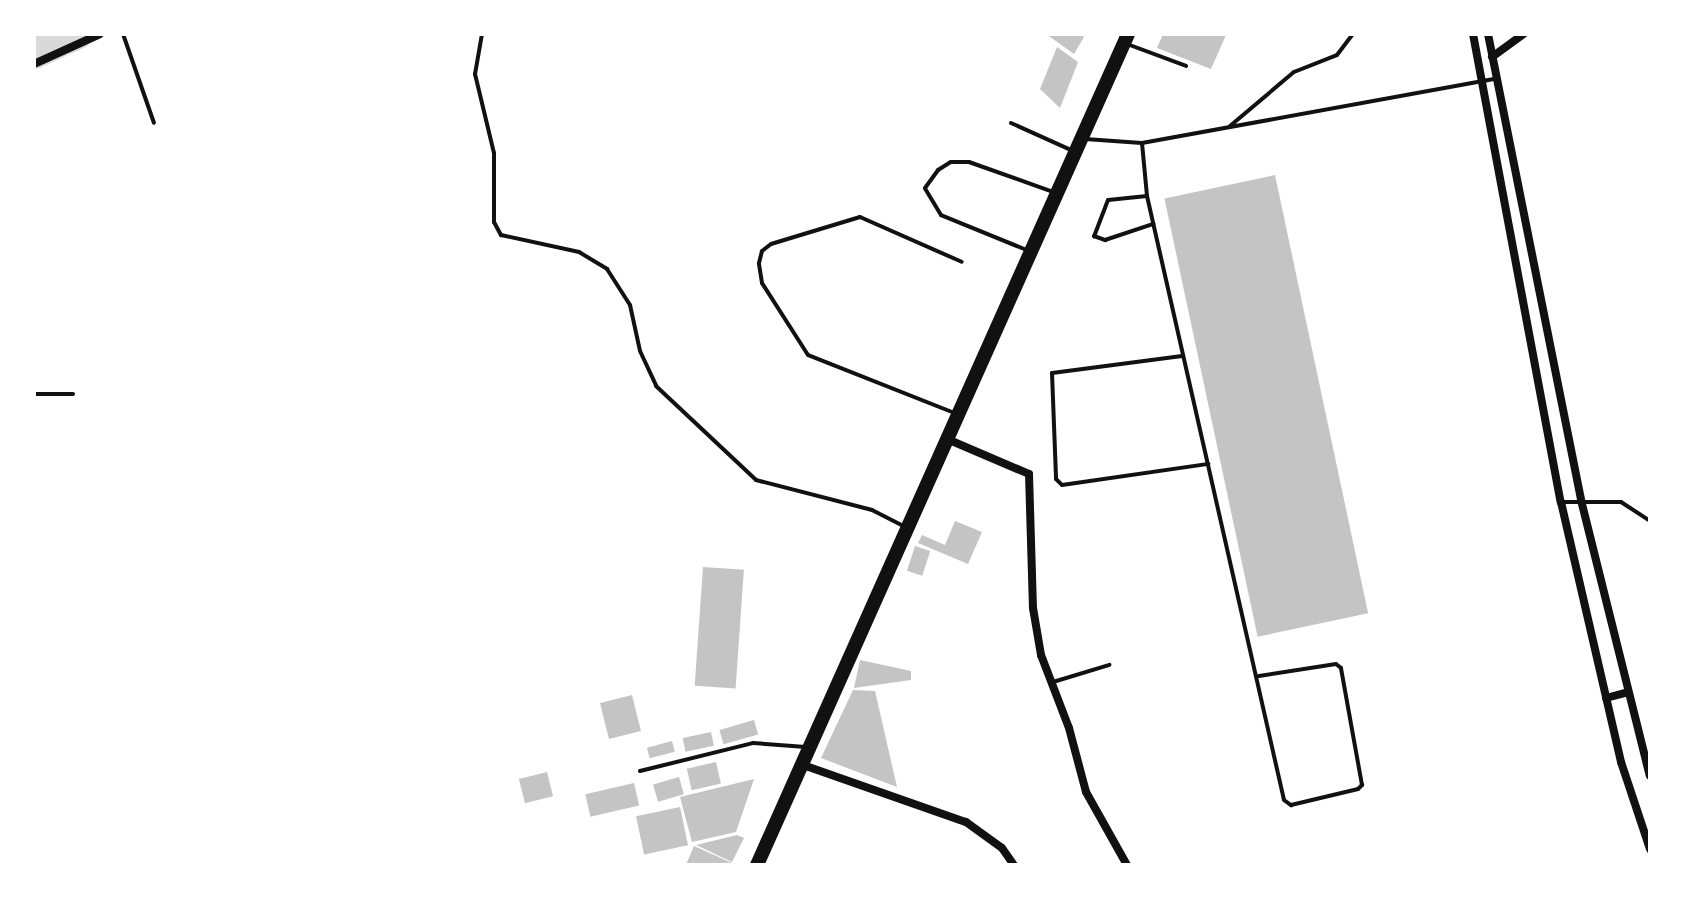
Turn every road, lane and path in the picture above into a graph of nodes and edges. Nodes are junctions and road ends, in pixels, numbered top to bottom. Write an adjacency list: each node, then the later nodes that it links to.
1 (100, 34): 10 (street)
2 (123, 34): 14 (lane)
3 (482, 34): 33 (lane)
4 (1353, 34): 16 (lane)
5 (1473, 34): 13 (street)
6 (1488, 34): 9 (street)
7 (1524, 34): 9 (street)
8 (1126, 38): 11 (lane); 18 (highway)
9 (1492, 57): 12 (street)
10 (34, 64)
11 (1186, 66)
12 (1497, 78): 13 (lane); 30 (street)
13 (1482, 82): 16 (lane); 31 (street)
14 (154, 123)
15 (1011, 123): 18 (lane)
16 (1228, 128): 17 (lane)
17 (1142, 143): 18 (lane); 20 (lane)
18 (1080, 146): 19 (highway)
19 (1058, 194): 22 (highway); 22 (lane)
20 (1147, 196): 21 (lane); 21 (lane)
21 (1153, 224): 24 (lane)
22 (1031, 252): 27 (highway)
23 (962, 262): 27 (lane)
24 (1183, 356): 29 (lane); 29 (lane)
25 (34, 394): 26 (lane)
26 (73, 394)
27 (957, 414): 28 (highway)
28 (947, 439): 33 (highway); 36 (street)
29 (1208, 464): 35 (lane)
30 (1581, 500): 31 (lane); 32 (lane); 37 (street)
31 (1561, 502): 38 (street)
32 (1650, 521)
33 (908, 528): 39 (highway)
34 (1109, 665): 36 (lane)
35 (1259, 676): 35 (lane)
36 (1053, 682): 46 (street)
37 (1628, 692): 38 (street); 42 (street)
38 (1606, 698): 43 (street)
39 (810, 748): 40 (highway); 41 (lane)
40 (803, 765): 44 (highway); 45 (street)
41 (640, 771)
42 (1650, 776)
43 (1650, 849)
44 (757, 865)
45 (1014, 865)
46 (1127, 865)

